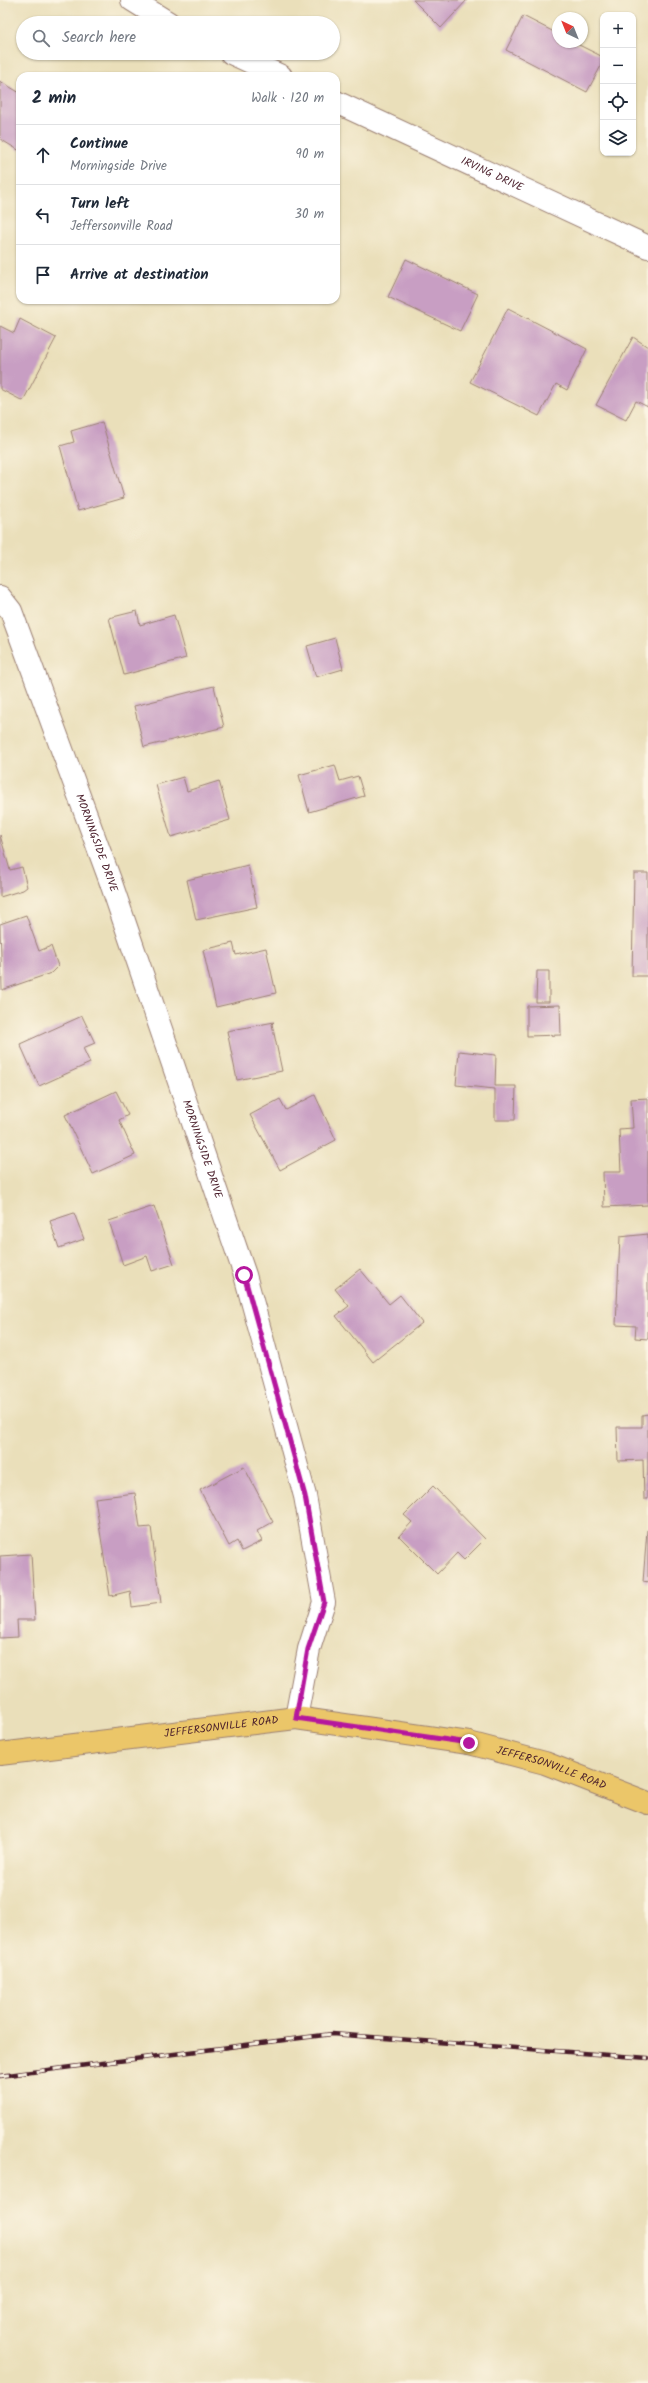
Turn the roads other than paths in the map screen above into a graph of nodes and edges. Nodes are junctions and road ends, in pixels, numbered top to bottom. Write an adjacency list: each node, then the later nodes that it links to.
1 (132, 0): 2 (street)
2 (158, 16)
3 (246, 60): 4 (street)
4 (272, 72)
5 (340, 104): 6 (street, IRVING DRIVE)
6 (648, 247)
7 (0, 597): 8 (street, MORNINGSIDE DRIVE)
8 (296, 1718): 9 (main road, JEFFERSONVILLE ROAD); 10 (main road, JEFFERSONVILLE ROAD)
9 (0, 1754)
10 (648, 1803)

